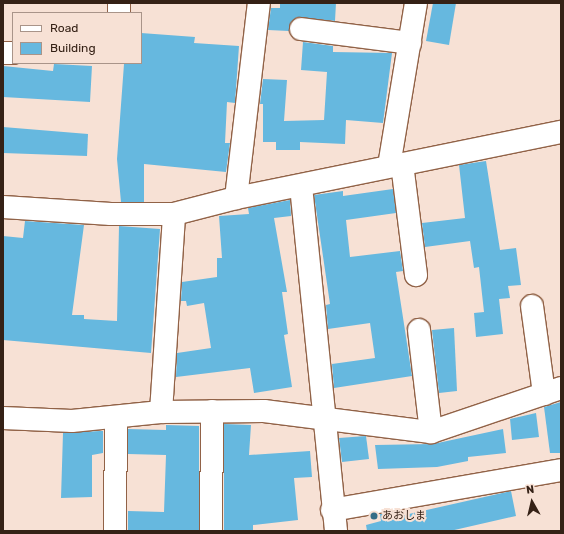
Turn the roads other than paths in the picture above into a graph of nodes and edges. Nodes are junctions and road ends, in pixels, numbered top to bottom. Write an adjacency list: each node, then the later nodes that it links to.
1 (259, 3): 8 (street)
2 (416, 3): 4 (street)
3 (301, 30): 4 (street)
4 (410, 43): 6 (street)
5 (561, 132): 6 (street)
6 (395, 165): 7 (street); 11 (street)
7 (301, 186): 8 (street); 18 (street)
8 (236, 198): 10 (street)
9 (3, 207): 10 (street)
10 (174, 214): 16 (street)
11 (416, 276)
12 (532, 306): 14 (street)
13 (418, 330): 20 (street)
14 (553, 391): 20 (street)
15 (212, 411): 16 (street); 18 (street); 24 (street)
16 (161, 412): 19 (street)
17 (3, 418): 19 (street)
18 (323, 418): 20 (street); 22 (street)
19 (116, 419): 23 (street)
20 (431, 432)
21 (561, 470): 22 (street)
22 (334, 521)
23 (115, 531)
24 (211, 531)

